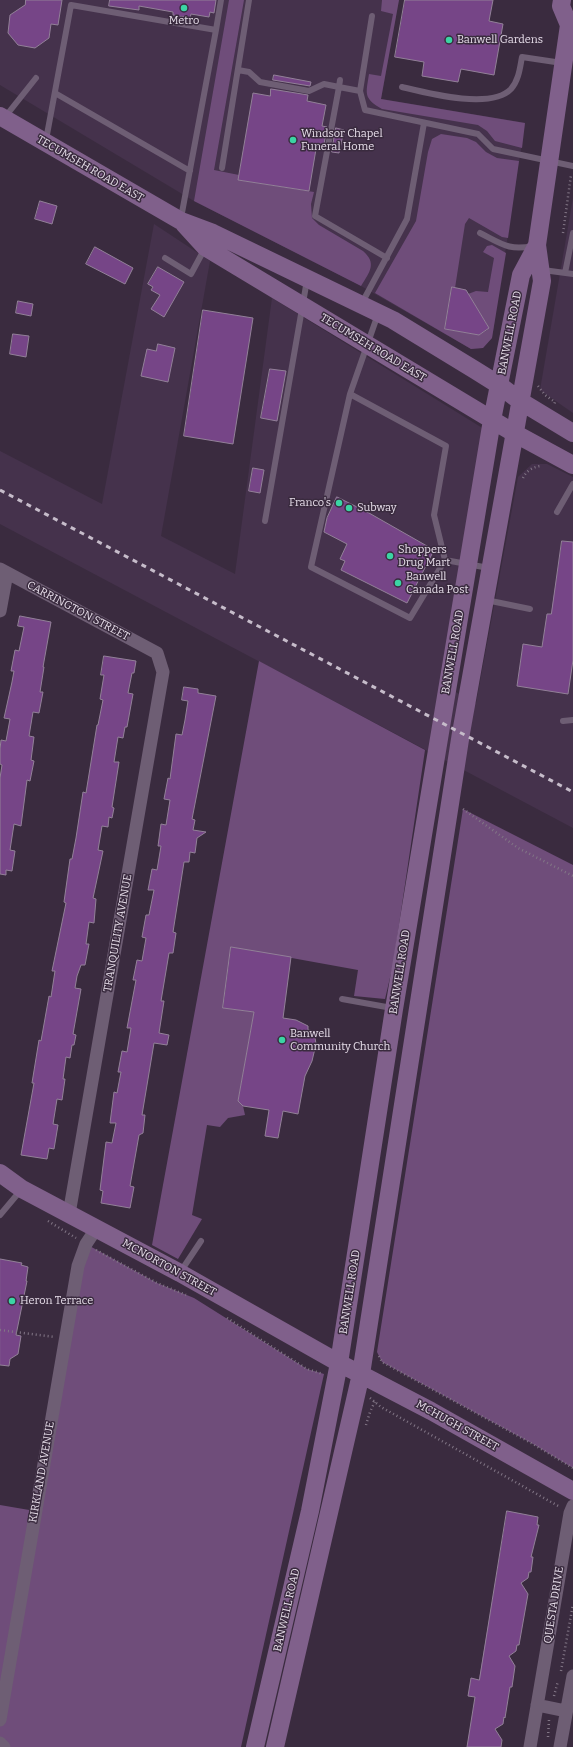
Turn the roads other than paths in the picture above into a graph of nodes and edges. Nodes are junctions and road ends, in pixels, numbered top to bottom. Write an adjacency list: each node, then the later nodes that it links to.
1 (221, 0): 7 (lane)
2 (250, 0): 9 (lane)
3 (562, 0): 6 (main road, BANWELL ROAD)
4 (72, 3): 7 (lane); 15 (lane)
5 (372, 16): 14 (lane)
6 (571, 24): 8 (main road, BANWELL ROAD)
7 (216, 30): 22 (lane)
8 (564, 64): 12 (lane); 19 (main road, BANWELL ROAD)
9 (238, 70): 13 (lane); 21 (lane)
10 (36, 78): 16 (lane)
11 (340, 80): 13 (lane)
12 (402, 86)
13 (339, 87): 14 (lane); 29 (lane)
14 (360, 91): 17 (lane)
15 (55, 93): 18 (lane); 22 (lane)
16 (2, 117): 18 (main road, TECUMSEH ROAD EAST)
17 (424, 123): 19 (lane); 29 (lane)
18 (46, 143): 23 (main road, TECUMSEH ROAD EAST)
19 (549, 162): 20 (lane); 27 (main road, BANWELL ROAD)
20 (573, 166)
21 (222, 168)
22 (190, 171): 23 (lane)
23 (181, 222): 26 (main road, TECUMSEH ROAD EAST)
24 (480, 233): 27 (lane)
25 (573, 233): 31 (lane)
26 (209, 240): 28 (lane); 33 (main road, TECUMSEH ROAD EAST); 34 (main road, TECUMSEH ROAD EAST)
27 (537, 245): 30 (main road, BANWELL ROAD); 38 (main road, BANWELL ROAD)
28 (165, 258)
29 (386, 258): 35 (lane)
30 (540, 270): 31 (lane); 40 (main road, BANWELL ROAD)
31 (565, 273): 32 (lane)
32 (573, 274)
33 (307, 279): 34 (lane); 35 (main road, TECUMSEH ROAD EAST)
34 (302, 305): 37 (main road, TECUMSEH ROAD EAST); 47 (lane)
35 (361, 305): 36 (main road, TECUMSEH ROAD EAST)
36 (379, 314): 37 (lane); 38 (main road, TECUMSEH ROAD EAST)
37 (367, 344): 39 (lane); 41 (main road, TECUMSEH ROAD EAST)
38 (499, 385): 40 (main road, TECUMSEH ROAD EAST); 41 (main road, BANWELL ROAD)
39 (350, 394): 48 (lane); 48 (lane)
40 (520, 401): 42 (main road, BANWELL ROAD); 43 (main road, TECUMSEH ROAD EAST)
41 (492, 420): 42 (main road, TECUMSEH ROAD EAST); 49 (main road, BANWELL ROAD)
42 (514, 433): 44 (main road, TECUMSEH ROAD EAST); 50 (main road, BANWELL ROAD)
43 (573, 433)
44 (573, 465)
45 (573, 484): 46 (lane)
46 (557, 512)
47 (265, 521)
48 (445, 560): 49 (lane)
49 (468, 564): 50 (lane); 59 (main road, BANWELL ROAD)
50 (490, 568): 52 (main road, BANWELL ROAD)
51 (3, 571): 54 (street); 55 (street, CARRINGTON STREET)
52 (484, 599): 53 (lane); 68 (main road, BANWELL ROAD)
53 (530, 609)
54 (0, 611)
55 (157, 653): 62 (street, TRANQUILITY AVENUE)
56 (573, 720): 57 (lane)
57 (563, 721)
58 (342, 999): 59 (lane)
59 (394, 1009): 67 (main road, BANWELL ROAD)
60 (0, 1173): 61 (main road, MCNORTON STREET)
61 (22, 1189): 62 (main road, MCNORTON STREET); 63 (lane)
62 (70, 1214): 64 (main road, MCNORTON STREET)
63 (0, 1215)
64 (96, 1229): 66 (main road, MCNORTON STREET); 74 (street, KIRKLAND AVENUE)
65 (201, 1241): 66 (lane)
66 (180, 1274): 67 (main road, MCNORTON STREET)
67 (339, 1363): 68 (main road, MCHUGH STREET); 77 (main road, BANWELL ROAD)
68 (361, 1374): 69 (main road, MCHUGH STREET); 78 (main road, BANWELL ROAD)
69 (573, 1491)
70 (568, 1507): 72 (street, QUESTA DRIVE)
71 (573, 1676): 73 (street)
72 (538, 1705): 73 (street); 79 (street, QUESTA DRIVE)
73 (566, 1711): 80 (street)
74 (0, 1720)
75 (0, 1743): 76 (street)
76 (4, 1747)
77 (255, 1747)
78 (275, 1747)
79 (530, 1747)
80 (560, 1747)

